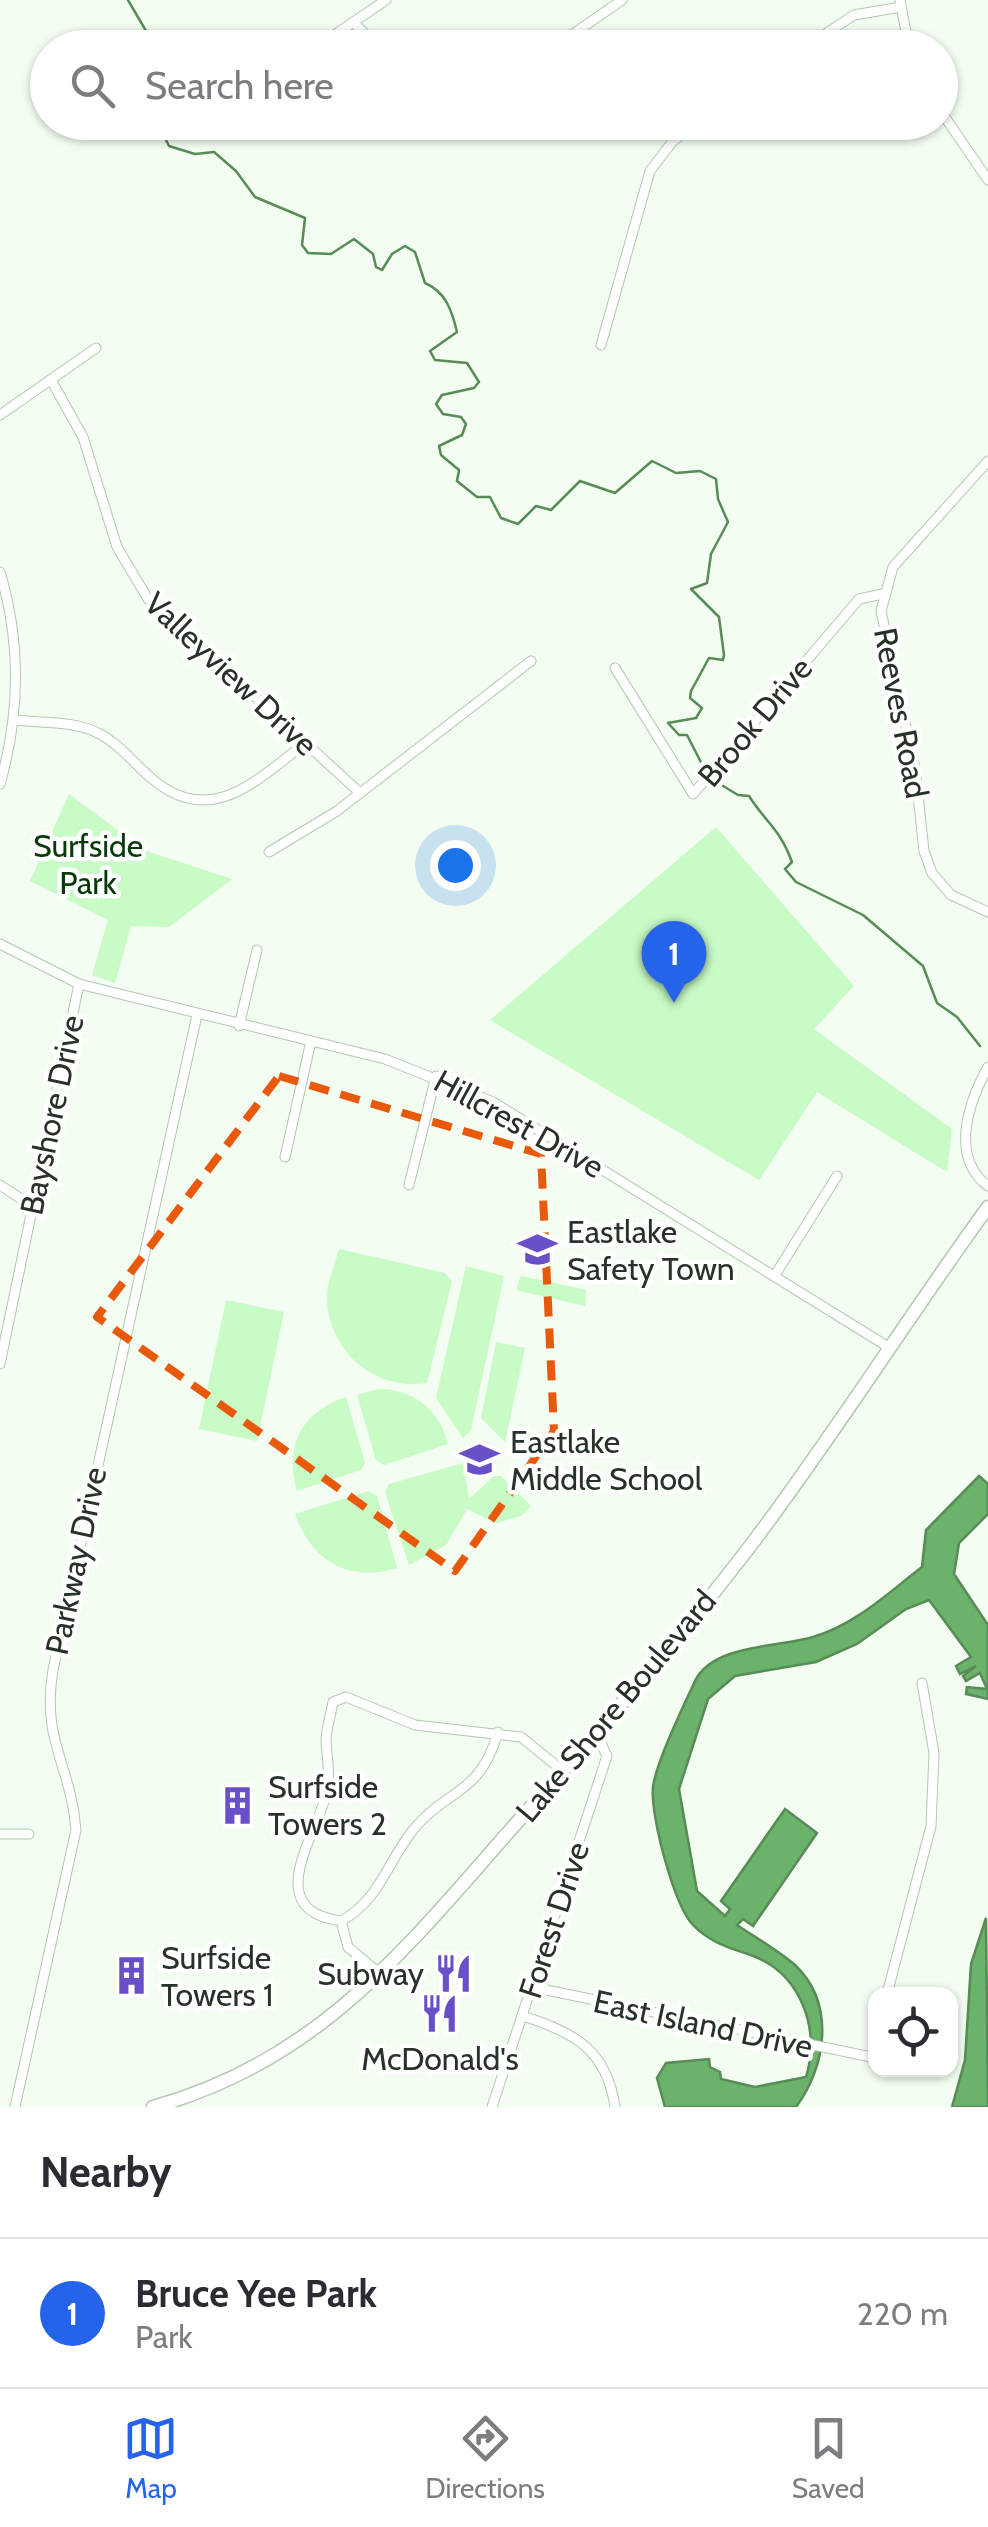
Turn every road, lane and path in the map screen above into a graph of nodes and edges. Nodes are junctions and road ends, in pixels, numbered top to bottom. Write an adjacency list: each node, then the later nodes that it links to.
1 (386, 0): 4 (street)
2 (622, 0): 7 (street)
3 (900, 4): 8 (street); 9 (street)
4 (353, 22): 5 (street); 6 (street)
5 (341, 30)
6 (361, 30)
7 (579, 30)
8 (831, 30)
9 (905, 30)
10 (958, 136): 12 (street)
11 (674, 140): 13 (street)
12 (988, 180)
13 (601, 345)
14 (96, 348): 15 (street)
15 (51, 380): 16 (street); 23 (street, Valleyview Drive)
16 (0, 414)
17 (988, 461): 19 (street, Reeves Road)
18 (0, 572): 22 (street)
19 (883, 594): 21 (street, Brook Drive); 27 (street, Reeves Road)
20 (531, 661): 25 (street)
21 (615, 668)
22 (15, 720): 23 (street); 24 (street)
23 (304, 744): 25 (street, Valleyview Drive)
24 (0, 784)
25 (358, 791): 26 (street)
26 (269, 852)
27 (988, 912)
28 (0, 944): 30 (street, Hillcrest Drive)
29 (256, 950): 32 (street)
30 (79, 984): 31 (street, Hillcrest Drive); 41 (street, Bayshore Drive)
31 (197, 1015): 32 (street, Hillcrest Drive); 59 (street, Parkway Drive)
32 (239, 1026): 33 (street, Hillcrest Drive)
33 (311, 1040): 35 (street, Hillcrest Drive); 36 (street)
34 (988, 1067): 40 (street)
35 (436, 1076): 38 (street); 43 (street, Hillcrest Drive)
36 (285, 1157)
37 (837, 1176): 43 (street)
38 (409, 1185)
39 (0, 1186): 41 (street)
40 (988, 1186)
41 (32, 1206): 44 (street, Bayshore Drive)
42 (988, 1207): 45 (main road, Lake Shore Boulevard)
43 (775, 1276): 45 (street, Hillcrest Drive)
44 (2, 1341): 46 (street, Bayshore Drive)
45 (890, 1348): 49 (main road, Lake Shore Boulevard)
46 (0, 1364)
47 (922, 1683): 55 (street)
48 (498, 1732): 50 (street); 53 (street); 53 (street)
49 (596, 1732): 50 (main road, Lake Shore Boulevard); 56 (street, Forest Drive)
50 (563, 1771): 54 (main road, Lake Shore Boulevard)
51 (0, 1834): 52 (street)
52 (29, 1834)
53 (341, 1921): 54 (street)
54 (381, 1975): 60 (main road, Lake Shore Boulevard)
55 (890, 1987)
56 (532, 1988): 57 (street, Forest Drive); 58 (street, East Island Drive)
57 (523, 2016): 61 (street, Forest Drive); 62 (street)
58 (868, 2057)
59 (16, 2107)
60 (153, 2107)
61 (492, 2107)
62 (616, 2107)

